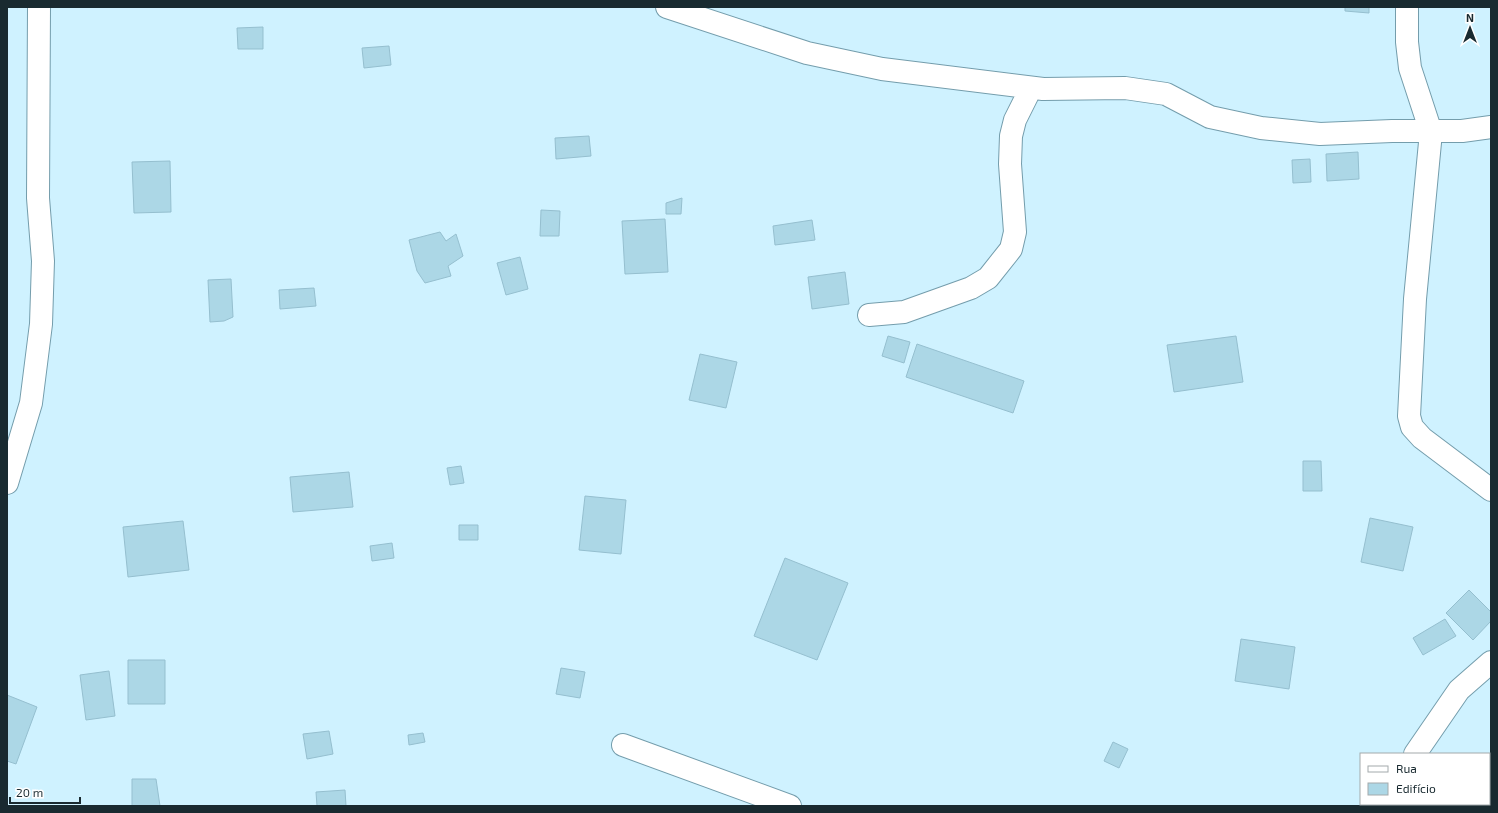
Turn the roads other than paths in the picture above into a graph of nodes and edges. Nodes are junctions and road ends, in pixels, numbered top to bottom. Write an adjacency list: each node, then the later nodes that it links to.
1 (39, 7): 8 (street)
2 (667, 7): 4 (street)
3 (1407, 7): 6 (street)
4 (1031, 88): 6 (street); 7 (street)
5 (1491, 126): 6 (street)
6 (1431, 132): 9 (street)
7 (869, 315)
8 (7, 483)
9 (1491, 490)
10 (1491, 662): 12 (street)
11 (623, 745): 13 (street)
12 (1416, 753)
13 (790, 806)

